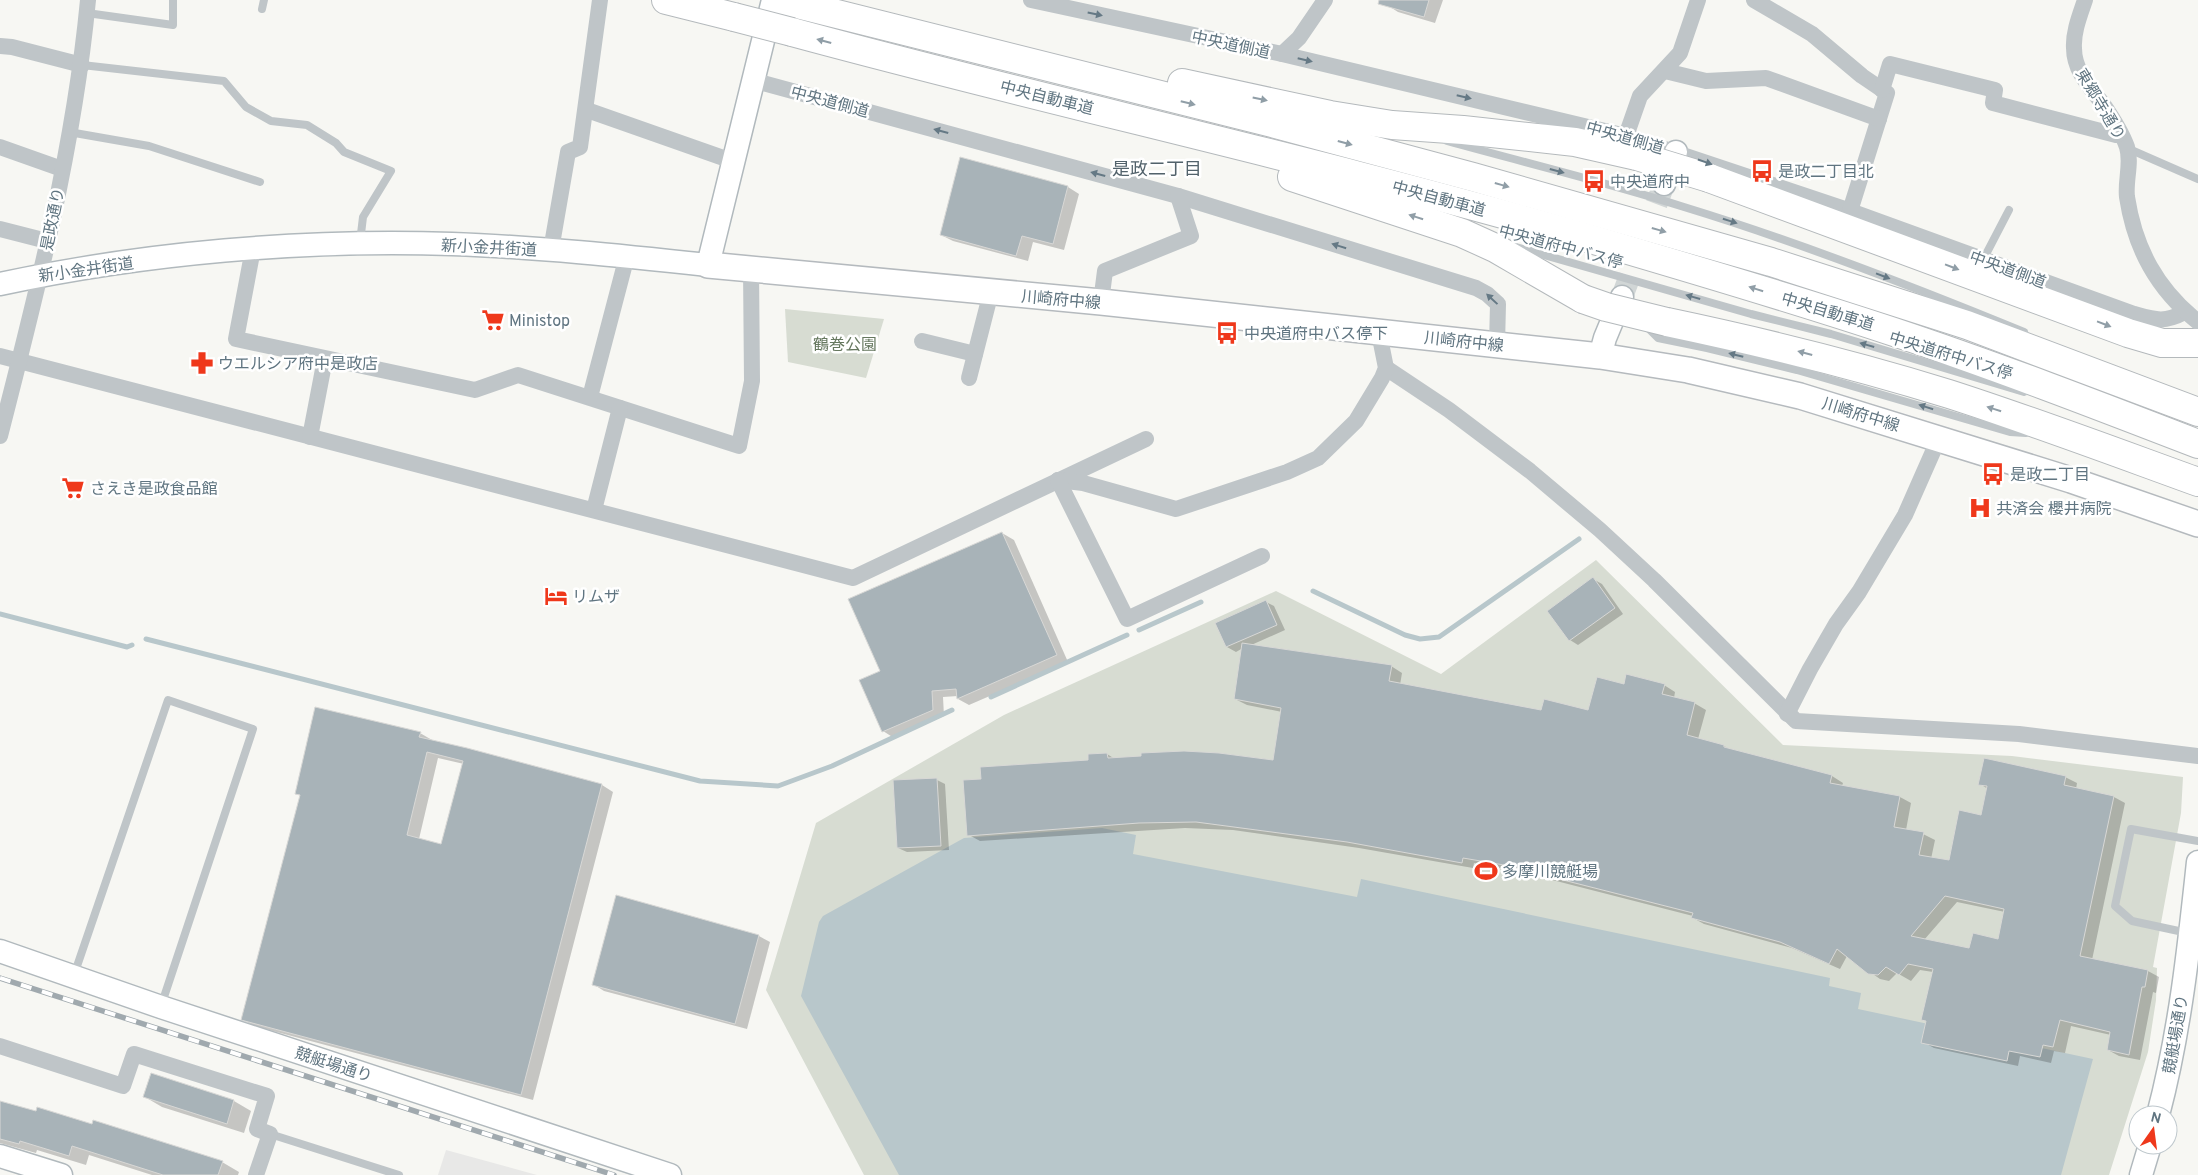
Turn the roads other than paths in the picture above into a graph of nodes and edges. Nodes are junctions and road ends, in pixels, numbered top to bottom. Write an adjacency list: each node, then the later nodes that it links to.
1 (173, 0): 11 (lane)
2 (264, 0): 12 (lane)
3 (600, 0): 21 (street)
4 (666, 0): 15 (highway, 中央自動車道, one-way to 4, bridge)
5 (1031, 0): 16 (street, 中央道側道, one-way to 16)
6 (1325, 0): 16 (street)
7 (1698, 0): 18 (street)
8 (1754, 0): 20 (street)
9 (2085, 0): 25 (street, 東郷寺通り)
10 (784, 1): 13 (highway, 中央自動車道); 19 (street)
11 (88, 6): 17 (street, 是政通り)
12 (262, 9)
13 (852, 18): 23 (highway, one-way to 23); 73 (highway, 中央自動車道, one-way to 73)
14 (0, 46): 17 (street)
15 (856, 50): 41 (highway, one-way to 15); 80 (highway, 中央自動車道, one-way to 15)
16 (1282, 54): 28 (street, 中央道側道, one-way to 28)
17 (82, 65): 24 (street, 是政通り); 43 (lane)
18 (1665, 70): 22 (street); 28 (street)
19 (752, 80): 32 (street); 37 (street, 中央道側道, one-way to 19)
20 (1882, 90): 22 (street); 25 (street)
21 (586, 110): 32 (street); 45 (street)
22 (1879, 118): 39 (street)
23 (1392, 125): 26 (lane); 28 (highway)
24 (69, 132): 33 (street, 是政通り); 35 (lane)
25 (2120, 133): 30 (street, 東郷寺通り)
26 (1430, 136)
27 (1440, 138): 58 (lane, one-way to 58)
28 (1631, 146): 31 (street, 中央道側道); 60 (highway, one-way to 60, bridge)
29 (0, 147): 33 (street)
30 (2127, 148): 34 (lane); 55 (street, 東郷寺通り)
31 (1676, 152): 36 (street); 39 (street, 中央道側道, one-way to 39)
32 (732, 161): 48 (street)
33 (62, 169): 42 (street, 是政通り)
34 (2198, 179)
35 (260, 182)
36 (1664, 184)
37 (1178, 196): 53 (street); 61 (street, 中央道側道, one-way to 37)
38 (2009, 210): 47 (lane)
39 (1850, 211): 47 (street, 中央道側道)
40 (0, 230): 42 (street)
41 (1462, 233): 70 (lane, 中央道府中バス停, one-way to 41); 75 (highway, one-way to 41, bridge)
42 (47, 241): 50 (street, 是政通り)
43 (360, 244): 44 (street, 新小金井街道); 45 (street, 新小金井街道)
44 (253, 249): 50 (street, 新小金井街道); 65 (street)
45 (551, 250): 46 (street, 新小金井街道)
46 (627, 256): 48 (street, 新小金井街道); 71 (street)
47 (1983, 260): 55 (street, 中央道側道)
48 (708, 264): 49 (main road, 川崎府中線)
49 (751, 268): 52 (main road, 川崎府中線); 72 (street)
50 (41, 275): 51 (street, 新小金井街道); 66 (street, 是政通り)
51 (0, 284)
52 (990, 292): 53 (main road, 川崎府中線); 62 (street)
53 (1101, 302): 57 (main road, 川崎府中線)
54 (1618, 305): 64 (street); 75 (lane, one-way to 54)
55 (2185, 312): 56 (street)
56 (2198, 322)
57 (1380, 333): 61 (main road, 川崎府中線); 67 (street)
58 (2035, 337)
59 (922, 341): 62 (street)
60 (2198, 343)
61 (1497, 345): 64 (main road, 川崎府中線)
62 (975, 354): 68 (street)
63 (0, 356): 66 (street)
64 (1600, 356): 78 (main road, 川崎府中線)
65 (326, 359): 71 (street); 77 (street)
66 (19, 361): 76 (street, 是政通り); 77 (street)
67 (1386, 368): 81 (street); 86 (street)
68 (969, 378)
69 (2131, 378): 73 (lane)
70 (2032, 394)
71 (590, 397): 72 (street)
72 (620, 408): 83 (street)
73 (2198, 410)
74 (2096, 415): 80 (lane)
75 (2038, 424): 82 (highway)
76 (0, 436)
77 (310, 437): 83 (street)
78 (1939, 438): 84 (main road, 川崎府中線); 86 (street)
79 (1146, 439): 81 (street)
80 (2198, 445)
81 (1058, 480): 83 (street); 85 (street)
82 (2198, 483)
83 (594, 510)
84 (2198, 524)
85 (1262, 556)
86 (1787, 714): 87 (street)
87 (2198, 756)
88 (2198, 842): 91 (lane)
89 (2198, 862): 90 (street, 競艇場通り)
90 (2198, 867): 91 (street, 競艇場通り)
91 (2190, 933): 94 (street, 競艇場通り)
92 (0, 951): 93 (street, 競艇場通り)
93 (73, 976): 95 (street, 競艇場通り); 95 (lane)
94 (2191, 985): 97 (street, 競艇場通り)
95 (161, 1007): 104 (street, 競艇場通り)
96 (0, 1046): 98 (street)
97 (2161, 1105)
98 (270, 1134): 102 (street); 103 (lane)
99 (2147, 1155): 105 (street)
100 (0, 1156): 101 (street)
101 (61, 1175)
102 (256, 1175)
103 (398, 1175)
104 (670, 1175)
105 (2141, 1175)

